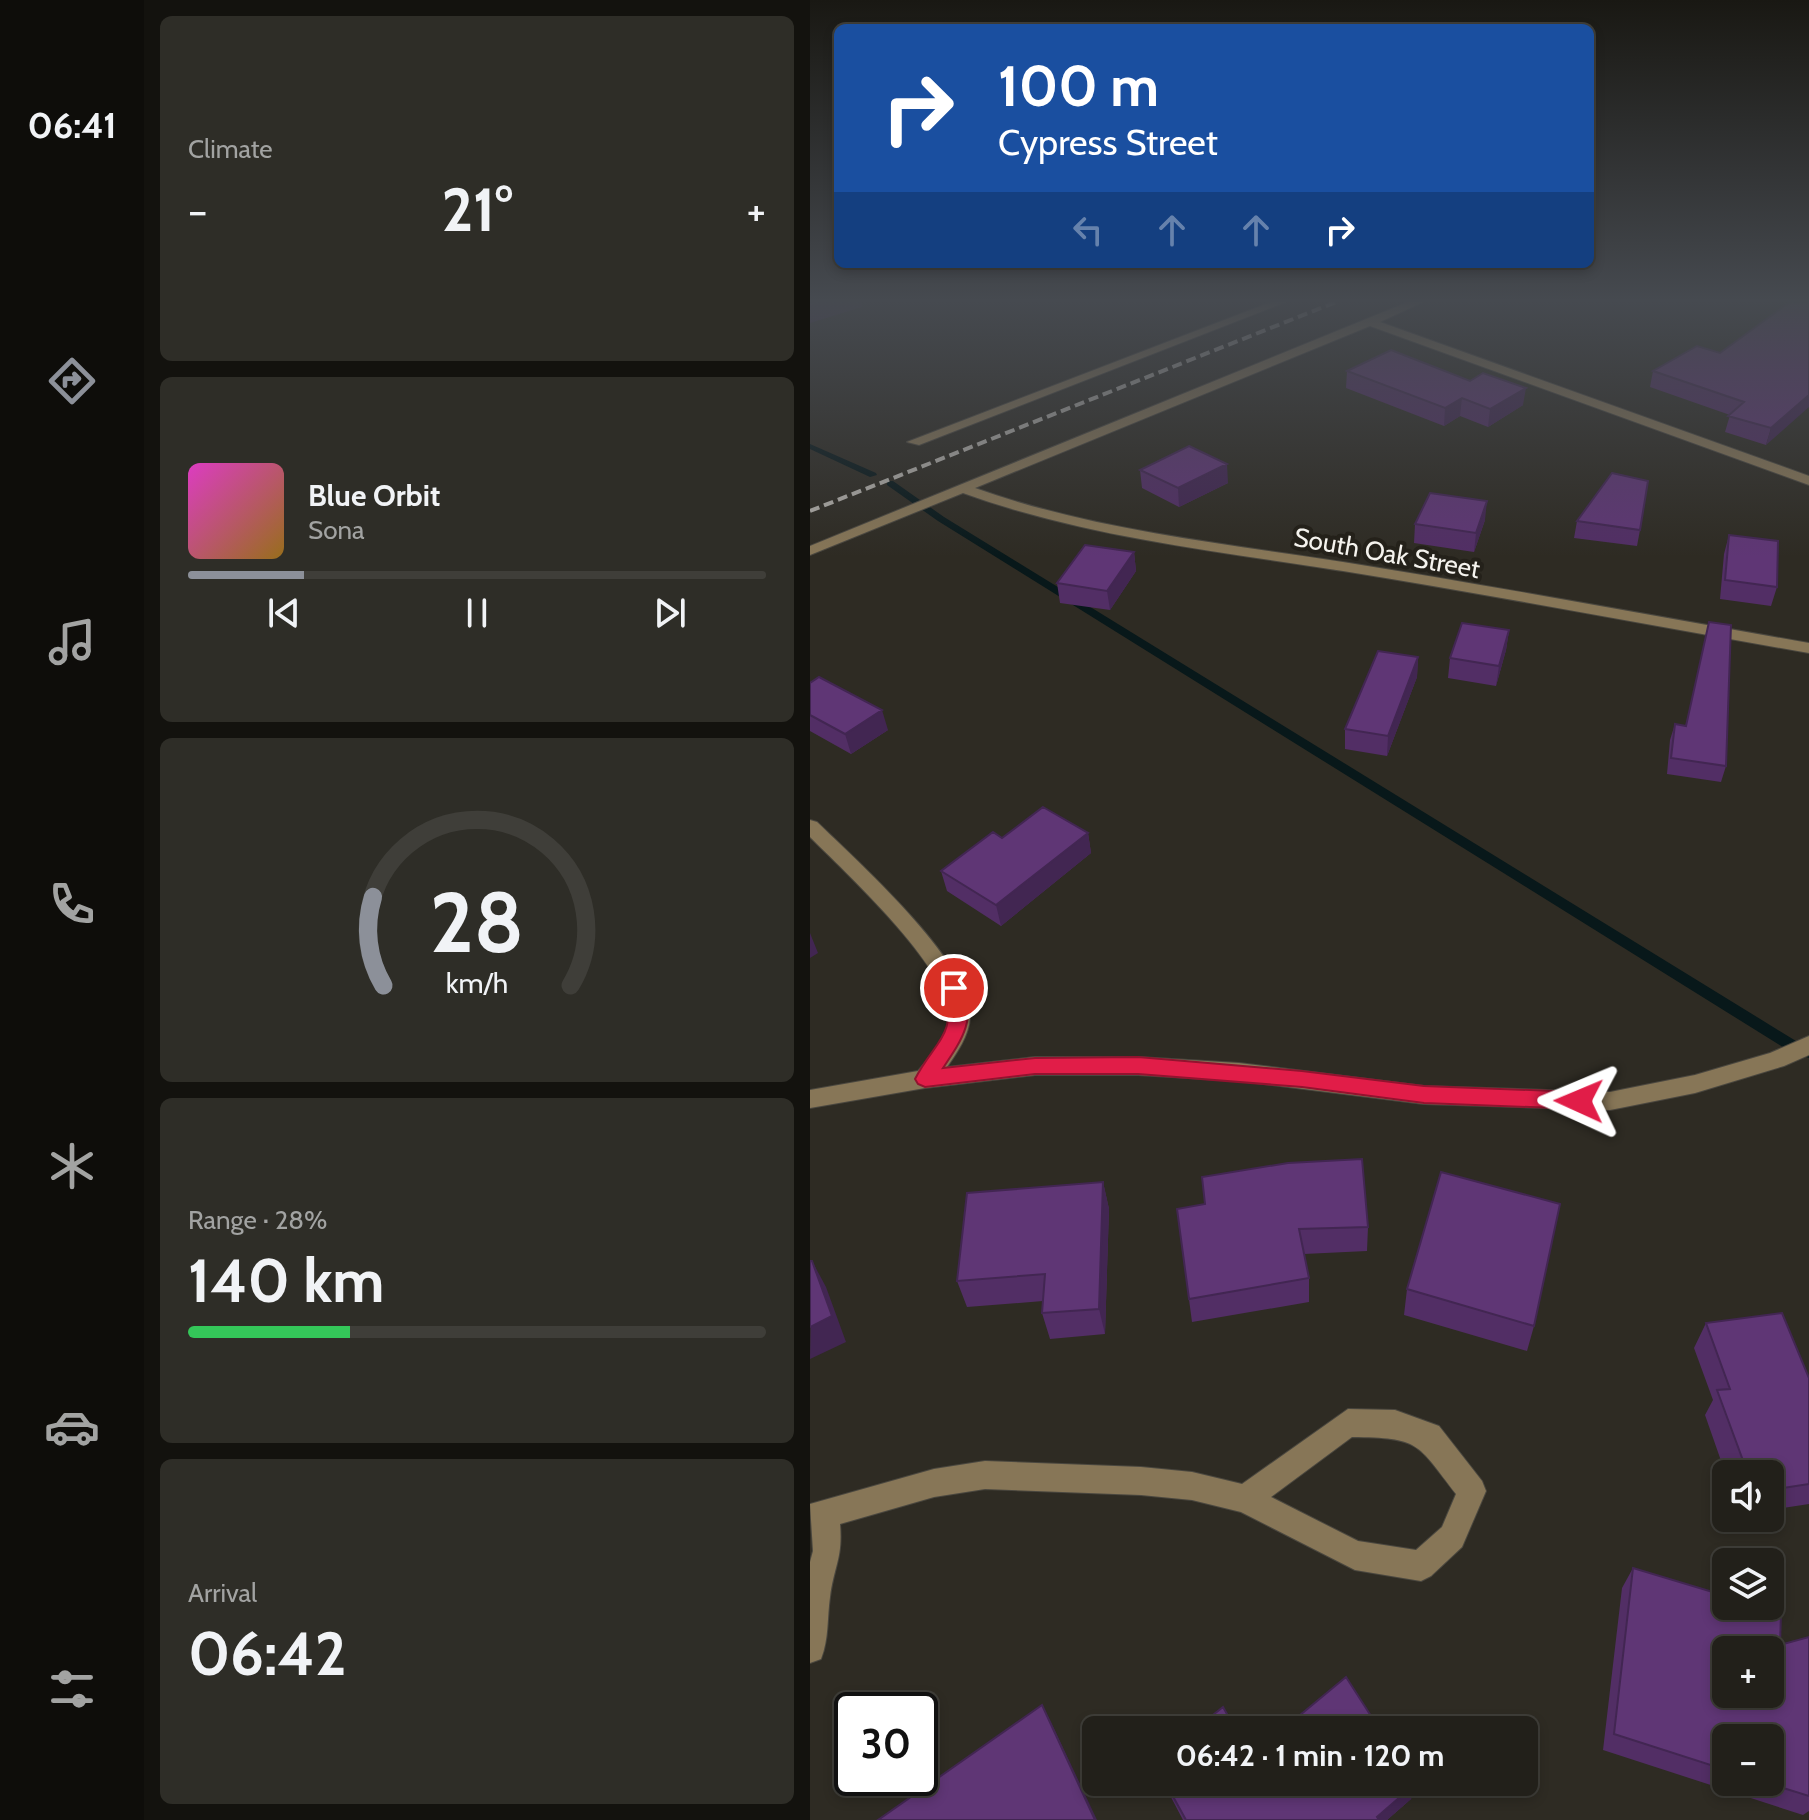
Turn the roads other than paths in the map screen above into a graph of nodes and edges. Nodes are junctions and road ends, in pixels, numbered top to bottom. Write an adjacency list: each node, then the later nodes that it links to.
1 (1058, 387): 4 (street)
2 (1209, 387): 6 (street)
3 (1554, 387): 5 (street)
4 (914, 442)
5 (1809, 481)
6 (961, 488): 7 (street); 8 (street, South Oak Street)
7 (810, 551)
8 (1809, 648)
9 (810, 826): 11 (street)
10 (1809, 1045): 11 (street)
11 (925, 1079): 12 (street)
12 (810, 1099)
13 (1245, 1499): 13 (street); 14 (street)
14 (818, 1515): 15 (street)
15 (810, 1648)

